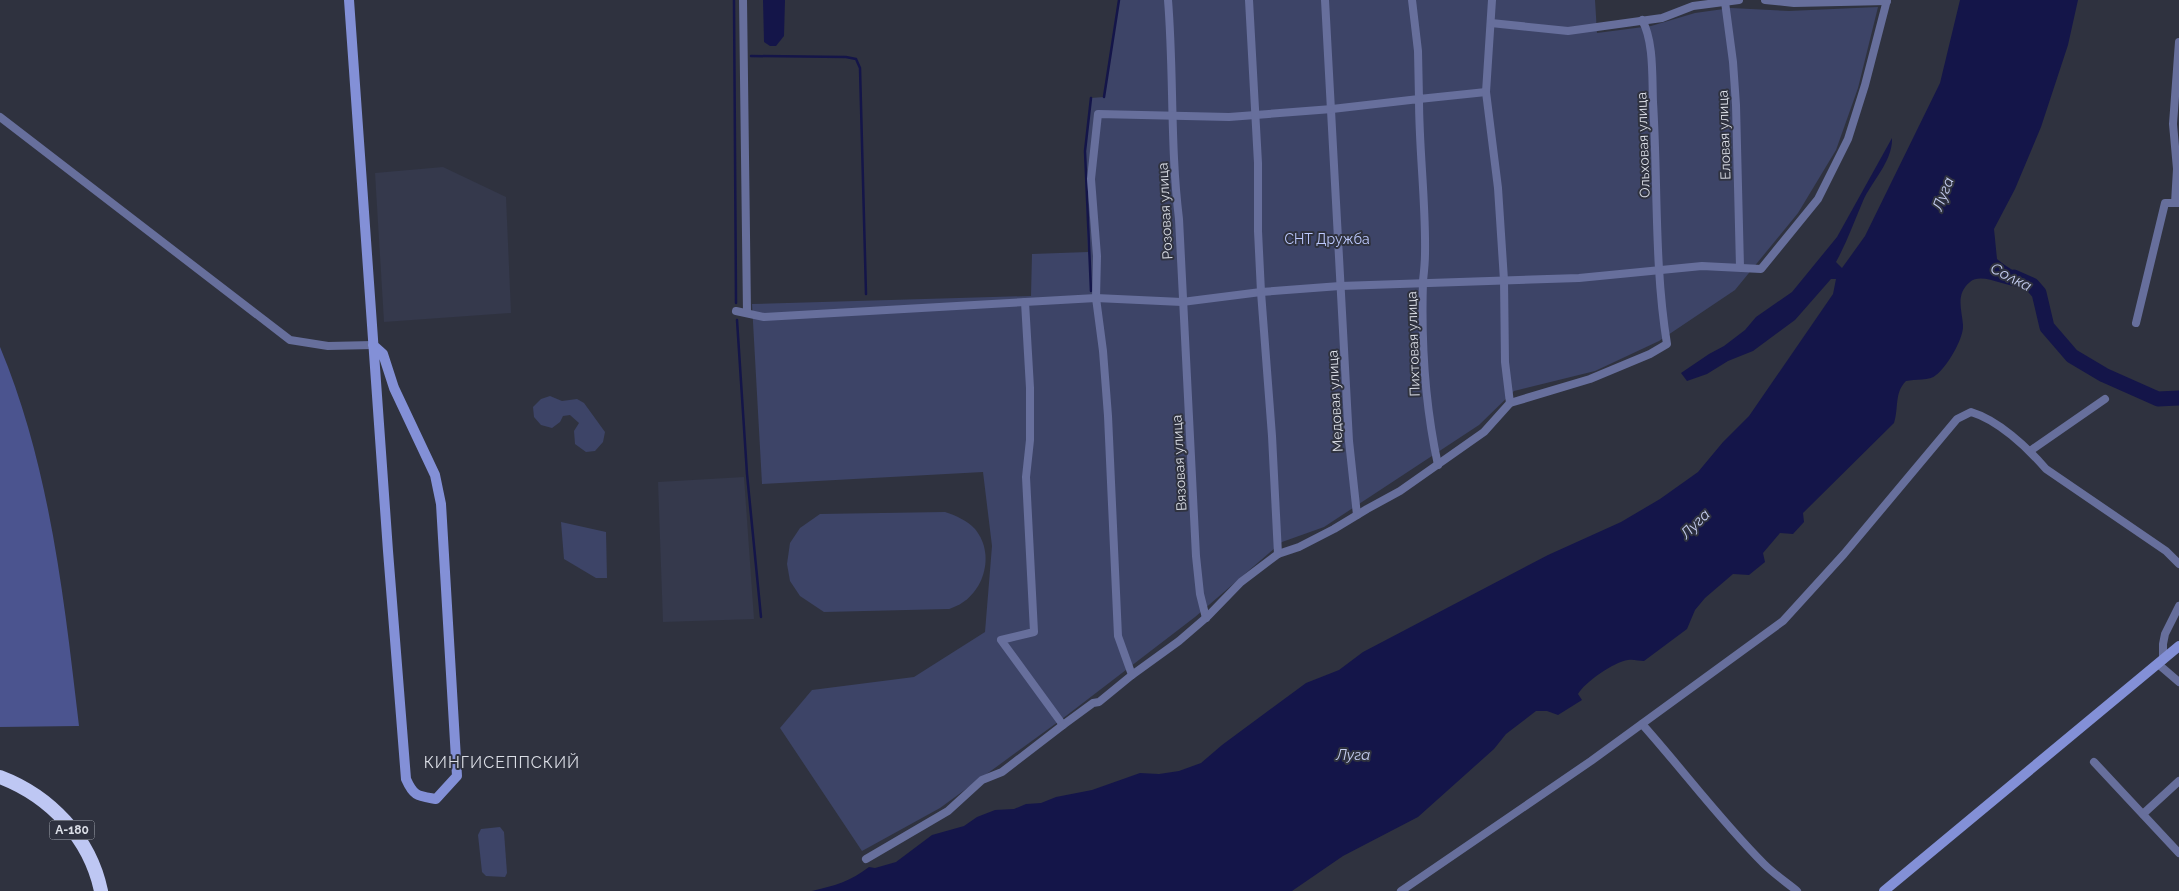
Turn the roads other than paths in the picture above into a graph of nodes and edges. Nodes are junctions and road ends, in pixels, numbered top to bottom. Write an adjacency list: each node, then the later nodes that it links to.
1 (349, 0): 34 (street)
2 (743, 0): 32 (street)
3 (1168, 0): 19 (street, Розовая улица)
4 (1249, 0): 18 (street)
5 (1325, 0): 17 (street, Медовая улица)
6 (1412, 0): 16 (street, Пихтовая улица)
7 (1492, 0): 13 (street)
8 (1739, 0): 11 (street)
9 (1765, 0): 10 (street)
10 (1887, 1): 22 (street)
11 (1725, 2): 12 (street); 22 (street, Еловая улица)
12 (1642, 20): 13 (street); 23 (street, Ольховая улица)
13 (1491, 23): 15 (street)
14 (2179, 42): 21 (street)
15 (1486, 92): 16 (street); 24 (street)
16 (1420, 99): 17 (street); 25 (street, Пихтовая улица)
17 (1332, 109): 18 (street); 26 (street, Медовая улица)
18 (1256, 115): 19 (street); 27 (street)
19 (1174, 116): 28 (street); 30 (street, Розовая улица)
20 (0, 117): 34 (street)
21 (2177, 203): 33 (street)
22 (1740, 267): 23 (street)
23 (1660, 271): 24 (street); 36 (street, Ольховая улица)
24 (1504, 280): 25 (street); 36 (street)
25 (1423, 282): 26 (street); 38 (street, Пихтовая улица)
26 (1340, 286): 27 (street); 39 (street, Медовая улица)
27 (1261, 292): 30 (street); 40 (street)
28 (1096, 298): 29 (street); 30 (street); 46 (street)
29 (1024, 302): 32 (street); 49 (street)
30 (1182, 304): 43 (street, Вязовая улица)
31 (736, 311): 32 (street)
32 (747, 313)
33 (2136, 323)
34 (373, 345): 34 (street)
35 (2105, 399): 37 (street)
36 (1510, 402): 38 (street)
37 (2030, 451): 41 (street); 48 (street)
38 (1438, 465): 39 (street)
39 (1357, 515): 40 (street)
40 (1278, 554): 43 (street)
41 (2179, 564)
42 (2179, 606): 45 (street)
43 (1206, 618): 46 (street)
44 (2179, 646): 45 (street)
45 (2161, 662): 47 (street); 59 (street)
46 (1132, 675): 49 (street)
47 (2179, 682)
48 (1642, 724): 57 (street); 58 (street)
49 (1063, 725): 55 (street)
50 (2094, 762): 53 (street)
51 (0, 777): 56 (highway, А-180)
52 (2179, 781): 53 (street)
53 (2143, 814): 54 (street)
54 (2179, 853)
55 (866, 859)
56 (101, 891)
57 (1401, 891)
58 (1797, 891)
59 (1884, 891)

